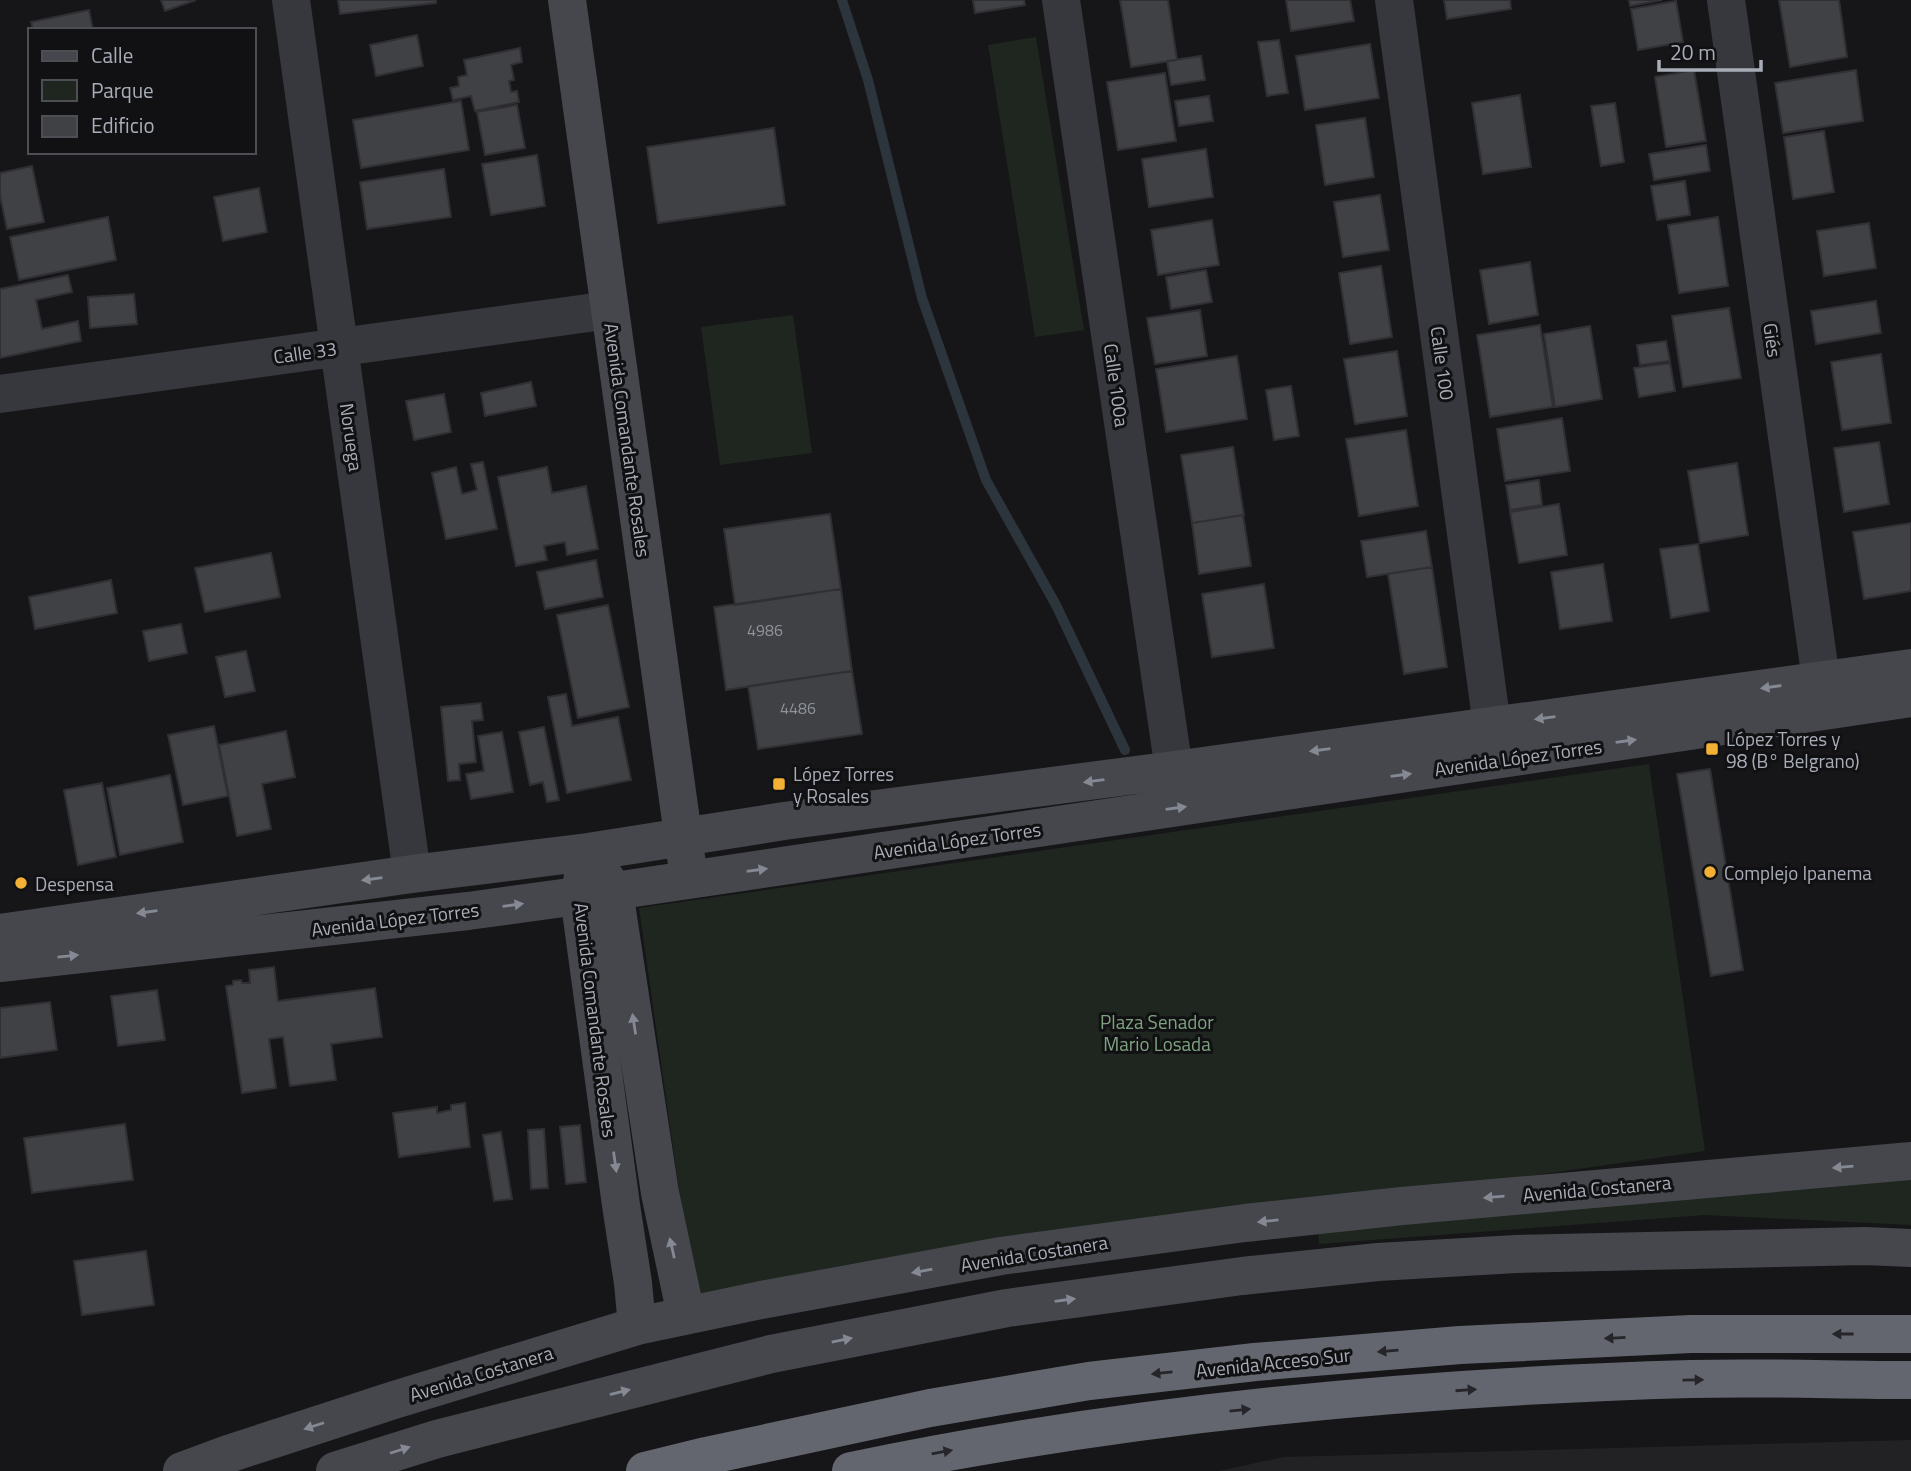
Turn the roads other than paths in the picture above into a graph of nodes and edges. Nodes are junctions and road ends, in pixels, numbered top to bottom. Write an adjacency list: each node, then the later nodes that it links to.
1 (291, 0): 7 (street, Noruega)
2 (567, 0): 6 (main road, Avenida Comandante Rosales)
3 (1061, 0): 13 (street, Calle 100a)
4 (1394, 0): 12 (street, Calle 100)
5 (1726, 0): 10 (street, Giés)
6 (610, 310): 7 (street, Calle 33); 14 (main road, Avenida Comandante Rosales)
7 (339, 347): 8 (street, Calle 33); 16 (street, Noruega)
8 (0, 394)
9 (1911, 668): 10 (main road, Avenida López Torres)
10 (1821, 680): 12 (main road, Avenida López Torres, one-way to 12)
11 (1911, 698): 17 (main road, Avenida López Torres, one-way to 11)
12 (1492, 726): 13 (main road, Avenida López Torres, one-way to 13)
13 (1174, 770): 14 (main road, Avenida López Torres, one-way to 14)
14 (683, 838): 15 (main road, Avenida López Torres); 17 (main road, Avenida Comandante Rosales)
15 (589, 852): 16 (main road, Avenida López Torres); 18 (main road, Avenida Comandante Rosales)
16 (412, 874): 19 (main road, Avenida López Torres, one-way to 19)
17 (690, 880): 18 (main road, Avenida López Torres)
18 (597, 893): 20 (main road, Avenida López Torres, one-way to 18); 23 (main road, Avenida Comandante Rosales, one-way to 18); 24 (main road, Avenida Comandante Rosales, one-way to 24)
19 (0, 933)
20 (0, 963)
21 (1911, 1161): 23 (main road, Avenida Costanera, one-way to 23)
22 (1911, 1248): 28 (main road, one-way to 22)
23 (686, 1315): 24 (main road, Avenida Costanera)
24 (637, 1326): 27 (main road, Avenida Costanera, one-way to 27)
25 (1911, 1335): 29 (highway, Avenida Acceso Sur, one-way to 29)
26 (1911, 1380): 30 (highway, one-way to 26)
27 (182, 1471)
28 (335, 1471)
29 (645, 1471)
30 (851, 1471)

